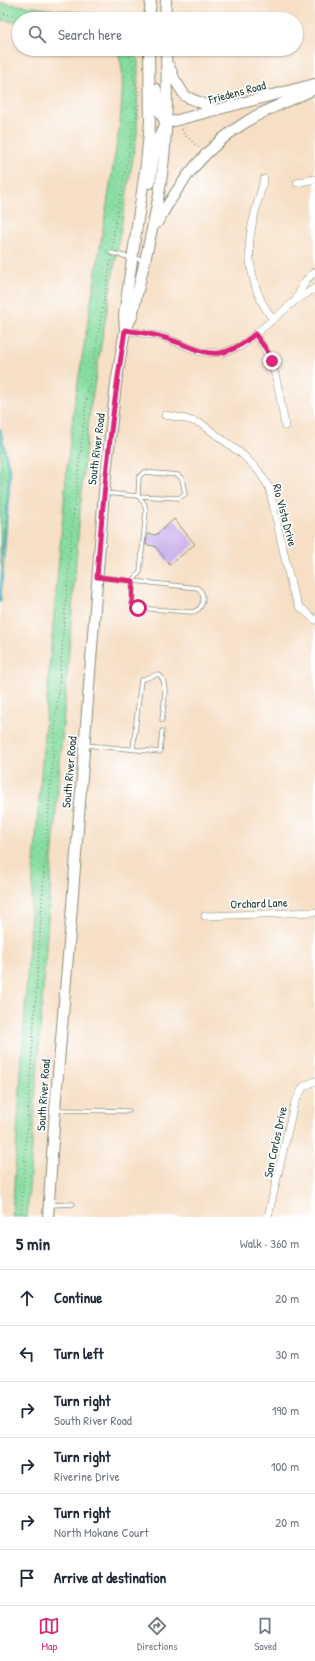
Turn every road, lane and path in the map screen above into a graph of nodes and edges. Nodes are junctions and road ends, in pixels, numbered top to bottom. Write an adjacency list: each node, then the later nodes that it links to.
1 (151, 0): 4 (main road)
2 (156, 0): 5 (main road)
3 (166, 0): 6 (main road)
4 (150, 12)
5 (156, 12)
6 (165, 12)
7 (0, 14): 8 (path)
8 (12, 16)
9 (129, 56): 24 (path)
10 (149, 56): 25 (main road, South River Road)
11 (156, 56): 18 (main road)
12 (166, 56): 18 (main road, South River Road)
13 (167, 56): 16 (main road)
14 (315, 84): 16 (main road, Friedens Road)
15 (315, 89): 19 (main road)
16 (217, 110): 17 (main road, Friedens Road)
17 (180, 120): 18 (main road, Friedens Road); 19 (path)
18 (166, 123): 23 (main road, South River Road); 25 (main road)
19 (204, 154): 23 (main road)
20 (264, 179): 30 (street)
21 (315, 179): 22 (street)
22 (297, 183)
23 (152, 232): 26 (main road, South River Road)
24 (112, 253): 25 (lane); 51 (path)
25 (133, 257): 26 (lane); 31 (main road, South River Road)
26 (144, 260): 31 (main road, South River Road)
27 (315, 272): 29 (street)
28 (315, 288): 29 (street)
29 (295, 301): 30 (street)
30 (273, 319): 32 (street)
31 (125, 330): 32 (street); 35 (main road, South River Road)
32 (255, 334): 34 (street)
33 (165, 415): 39 (street, Rio Vista Drive)
34 (285, 426)
35 (104, 492): 36 (lane); 37 (main road, South River Road)
36 (138, 496): 36 (lane); 38 (lane)
37 (97, 577): 38 (lane); 42 (main road, South River Road)
38 (133, 581): 38 (lane)
39 (315, 620)
40 (162, 720): 43 (lane)
41 (162, 731): 43 (lane)
42 (85, 745): 43 (lane); 47 (main road, South River Road)
43 (133, 749)
44 (315, 912): 45 (street, Orchard Lane)
45 (205, 916)
46 (315, 1081): 53 (street, San Carlos Drive)
47 (55, 1110): 48 (lane); 50 (main road, South River Road)
48 (129, 1111)
49 (73, 1204): 50 (lane)
50 (49, 1205): 52 (main road, South River Road)
51 (21, 1217)
52 (48, 1217)
53 (268, 1217)

